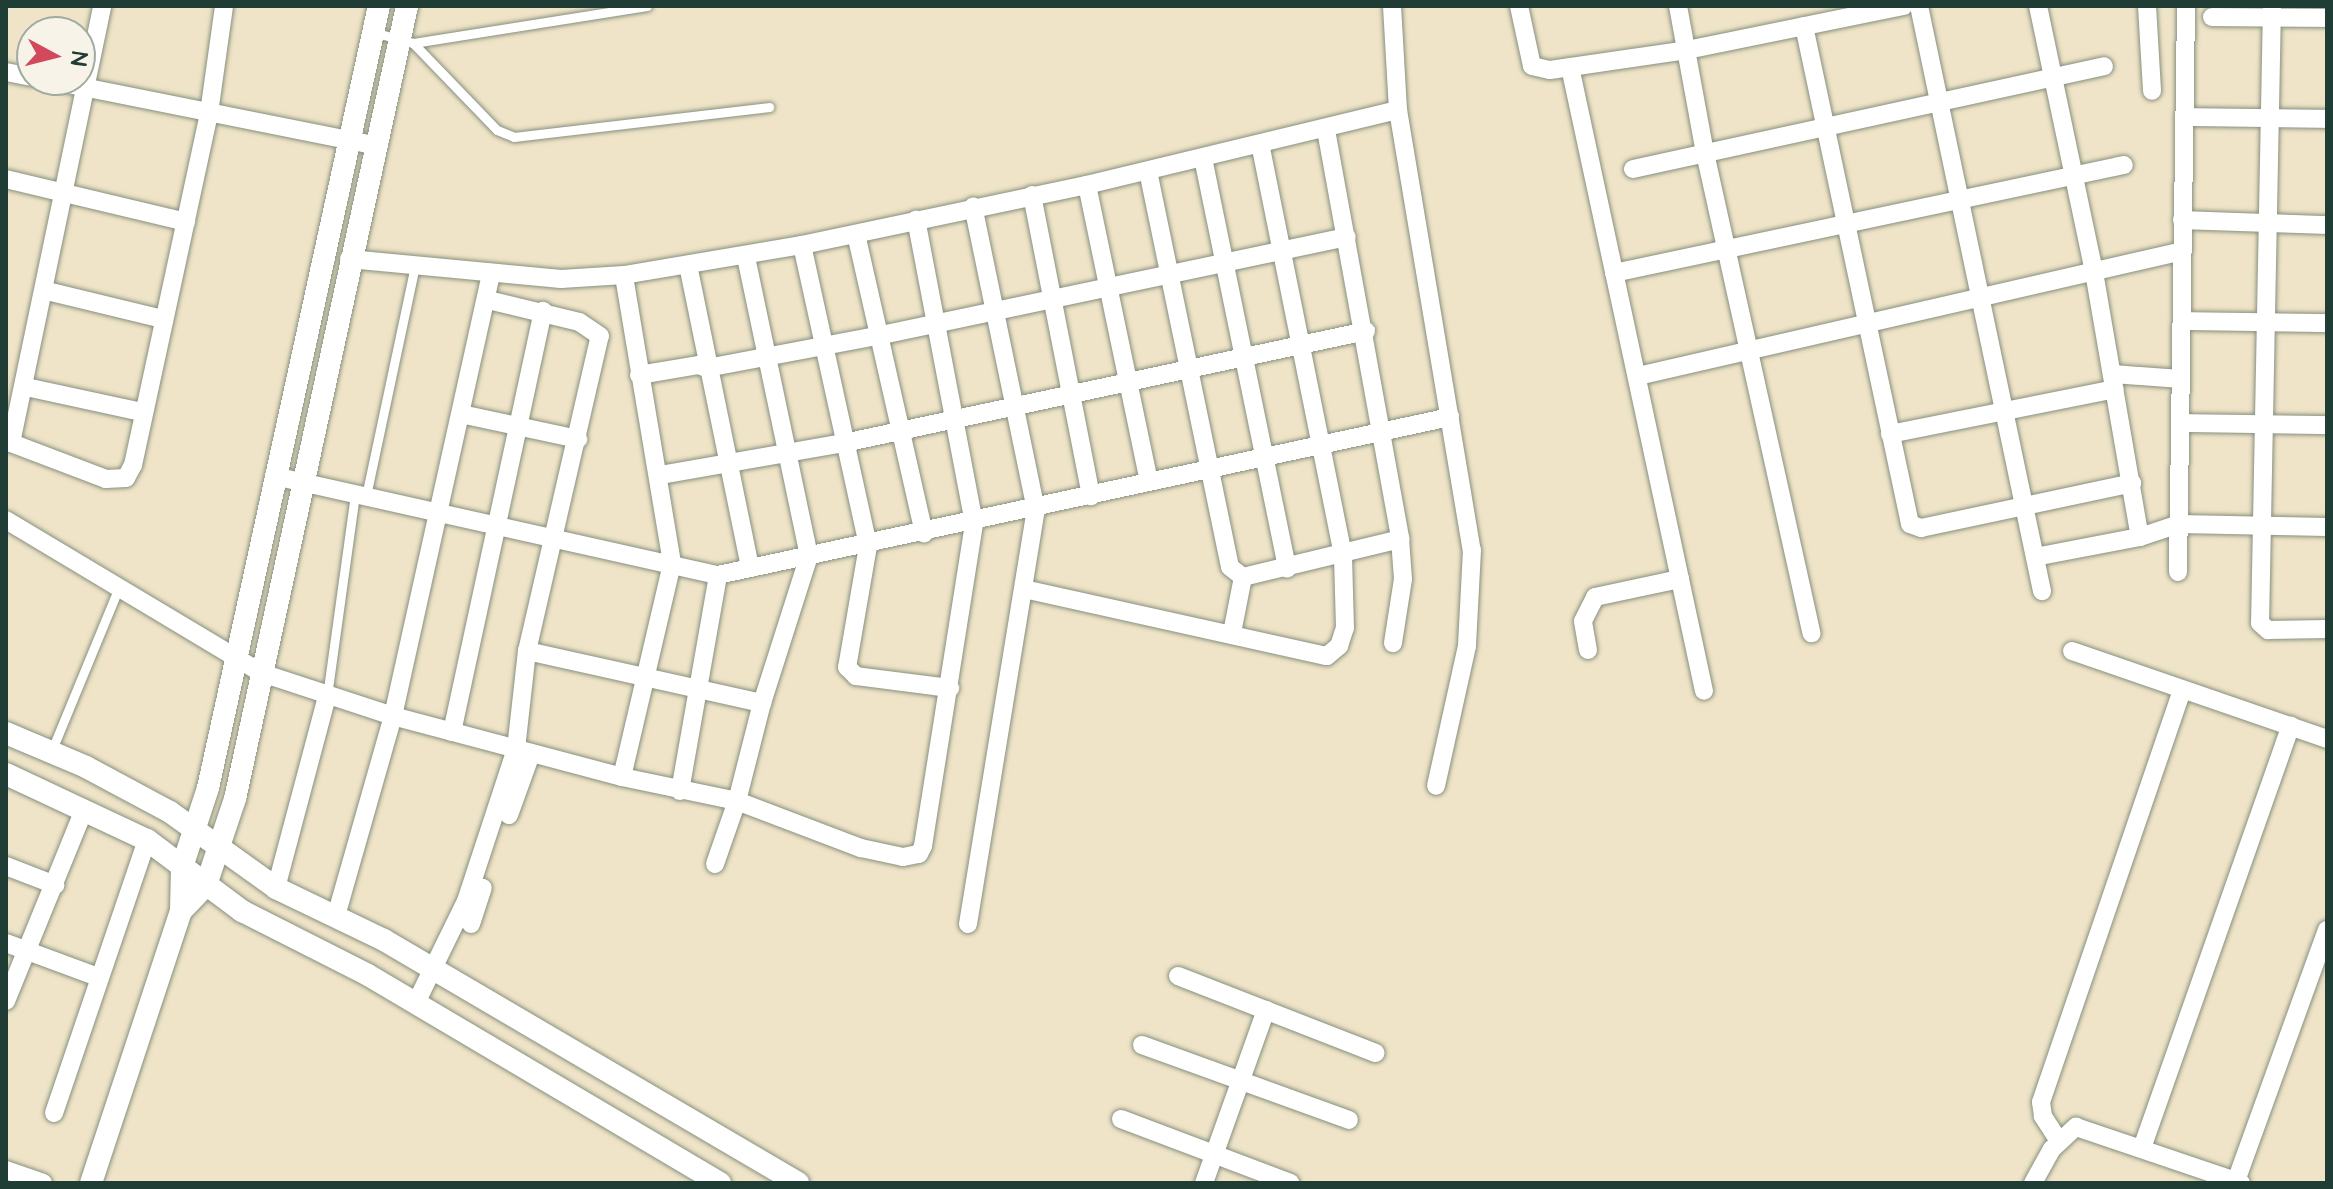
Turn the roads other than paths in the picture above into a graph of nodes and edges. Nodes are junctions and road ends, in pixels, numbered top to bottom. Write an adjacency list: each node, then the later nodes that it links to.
1 (102, 6): 20 (street)
2 (379, 6): 18 (street)
3 (407, 6): 19 (street)
4 (647, 6): 19 (lane)
5 (1392, 6): 30 (street)
6 (1519, 6): 23 (street)
7 (1678, 6): 21 (street)
8 (1904, 6): 17 (street)
9 (1919, 6): 28 (street)
10 (2038, 6): 24 (street)
11 (2147, 6): 26 (street)
12 (2186, 6): 32 (street)
13 (220, 7): 31 (street)
14 (2272, 11): 15 (street); 16 (street); 33 (street)
15 (2212, 17)
16 (2327, 18)
17 (1804, 26): 21 (street); 35 (street)
18 (373, 32): 19 (lane); 37 (street)
19 (406, 40): 29 (lane); 38 (street)
20 (96, 41)
21 (1687, 50): 23 (street); 40 (street)
22 (2104, 66): 24 (street)
23 (1570, 67): 72 (street)
24 (2054, 79): 28 (street); 45 (street)
25 (96, 90): 31 (street)
26 (2152, 91)
27 (86, 96): 48 (street)
28 (1942, 104): 35 (street); 50 (street)
29 (769, 107)
30 (1398, 110): 36 (street); 107 (street)
31 (209, 113): 37 (street); 54 (street)
32 (2185, 117): 33 (street); 53 (street)
33 (2271, 119): 34 (street); 56 (street)
34 (2327, 119)
35 (1823, 128): 40 (street); 55 (street)
36 (1326, 130): 39 (street); 59 (street)
37 (347, 139): 38 (street); 125 (street)
38 (373, 145): 65 (street)
39 (1261, 147): 41 (street); 61 (street)
40 (1705, 153): 43 (street); 62 (street)
41 (1203, 158): 44 (street); 66 (street)
42 (2124, 165): 45 (street)
43 (1633, 169)
44 (1148, 171): 47 (street); 71 (street)
45 (2074, 176): 50 (street); 69 (street)
46 (6, 179): 48 (street)
47 (1087, 185): 49 (street); 74 (street)
48 (67, 193): 54 (street); 75 (street)
49 (1032, 195): 51 (street); 76 (street)
50 (1962, 202): 55 (street); 77 (street)
51 (973, 206): 52 (street); 79 (street)
52 (916, 220): 58 (street); 84 (street)
53 (2182, 220): 56 (street); 63 (street)
54 (186, 222): 81 (street)
55 (1845, 224): 62 (street); 86 (street)
56 (2267, 224): 57 (street); 83 (street)
57 (2327, 225)
58 (856, 234): 60 (street); 88 (street)
59 (1347, 237): 61 (street); 87 (street)
60 (802, 245): 64 (street); 90 (street)
61 (1284, 249): 66 (street); 89 (street)
62 (1729, 251): 72 (street); 91 (street)
63 (2183, 251): 69 (street); 82 (street)
64 (746, 256): 68 (street); 93 (street)
65 (349, 259): 67 (street); 126 (street)
66 (1225, 263): 71 (street); 92 (street)
67 (415, 265): 70 (street); 129 (lane)
68 (688, 265): 73 (street); 94 (street)
69 (2094, 272): 77 (street); 100 (street)
70 (491, 273): 73 (street); 78 (street)
71 (1170, 273): 74 (street); 95 (street)
72 (1614, 273): 97 (street)
73 (624, 275): 96 (street)
74 (1107, 285): 76 (street); 98 (street)
75 (47, 291): 81 (street); 101 (street)
76 (1053, 296): 79 (street); 102 (street)
77 (1983, 297): 86 (street); 105 (street)
78 (488, 300): 80 (street); 106 (street)
79 (994, 310): 84 (street); 103 (street)
80 (543, 311): 111 (street); 116 (street)
81 (163, 319): 104 (street)
82 (2182, 321): 83 (street); 99 (street)
83 (2267, 322): 85 (street); 112 (street)
84 (936, 323): 88 (street); 108 (street)
85 (2327, 323)
86 (1866, 324): 91 (street); 115 (street)
87 (1366, 331): 89 (street); 114 (street)
88 (877, 336): 90 (street); 113 (street)
89 (1303, 344): 92 (street); 119 (street)
90 (822, 345): 93 (street); 118 (street)
91 (1751, 350): 97 (street); 160 (street)
92 (1246, 355): 95 (street); 121 (street)
93 (764, 357): 94 (street); 120 (street)
94 (707, 368): 96 (street); 122 (street)
95 (1190, 369): 98 (street); 123 (street)
96 (639, 375): 124 (street)
97 (1638, 376): 154 (street)
98 (1126, 379): 102 (street); 127 (street)
99 (2181, 379): 100 (street); 109 (street)
100 (2114, 382): 105 (street); 128 (street)
101 (26, 387): 104 (street); 117 (street)
102 (1072, 394): 103 (street); 130 (street)
103 (1013, 405): 108 (street); 132 (street)
104 (142, 412): 117 (street)
105 (2006, 413): 115 (street); 131 (street)
106 (461, 414): 111 (street); 133 (street)
107 (1450, 417): 114 (street); 183 (street)
108 (954, 418): 113 (street); 135 (street)
109 (2182, 423): 112 (street); 136 (street)
110 (2327, 425): 112 (street)
111 (517, 426): 116 (street); 139 (street)
112 (2265, 426): 137 (street)
113 (898, 431): 118 (street); 140 (street)
114 (1384, 433): 119 (street); 143 (street)
115 (1890, 434): 131 (street)
116 (578, 439): 142 (street)
117 (8, 442)
118 (844, 443): 120 (street); 144 (street)
119 (1325, 446): 121 (street); 145 (street)
120 (785, 454): 122 (street); 146 (street)
121 (1268, 460): 123 (street); 150 (street)
122 (728, 464): 124 (street); 149 (street)
123 (1211, 473): 127 (street); 153 (street)
124 (660, 475): 148 (street)
125 (274, 476): 126 (street); 165 (street)
126 (302, 482): 129 (street); 166 (street)
127 (1149, 482): 130 (street)
128 (2132, 483): 131 (street); 141 (street)
129 (361, 495): 133 (street); 172 (lane)
130 (1091, 496): 132 (street)
131 (2025, 507): 147 (street)
132 (1036, 510): 135 (street); 156 (street)
133 (437, 512): 139 (street); 174 (street)
134 (6, 520): 155 (street)
135 (974, 523): 140 (street); 168 (street)
136 (2179, 524): 137 (street); 141 (street); 151 (street)
137 (2261, 526): 138 (street); 158 (street)
138 (2327, 527)
139 (497, 528): 142 (street); 176 (street)
140 (924, 533): 144 (street)
141 (2140, 537): 147 (street)
142 (554, 538): 148 (street); 163 (street)
143 (1400, 539): 145 (street); 161 (street)
144 (868, 546): 146 (street); 168 (street)
145 (1343, 555): 150 (street); 159 (street)
146 (809, 556): 149 (street); 173 (street)
147 (2035, 557): 157 (street)
148 (672, 563): 152 (street); 167 (street)
149 (750, 568): 152 (street)
150 (1287, 568): 153 (street)
151 (2178, 572)
152 (718, 575): 170 (street)
153 (1243, 577): 159 (street)
154 (1680, 579): 162 (street); 171 (street)
155 (121, 584): 165 (street); 180 (lane)
156 (1024, 589): 159 (street); 199 (street)
157 (2042, 591)
158 (2327, 629)
159 (1232, 633)
160 (1811, 633)
161 (1393, 643)
162 (1588, 650)
163 (527, 651): 167 (street); 179 (street)
164 (2072, 651): 169 (street)
165 (235, 656): 166 (street); 187 (street)
166 (262, 673): 172 (street); 189 (street)
167 (645, 678): 170 (street); 182 (street)
168 (950, 688): 185 (street)
169 (2182, 689): 175 (street); 215 (street)
170 (696, 690): 173 (street); 184 (street)
171 (1704, 691)
172 (327, 696): 174 (street); 195 (street)
173 (762, 703): 185 (street)
174 (393, 716): 176 (street); 197 (street)
175 (2291, 725): 178 (street); 216 (street)
176 (452, 732): 179 (street)
177 (6, 733): 180 (street)
178 (2327, 739)
179 (524, 751): 182 (street); 198 (street); 203 (street)
180 (51, 752): 187 (street)
181 (6, 774): 186 (street)
182 (622, 777): 184 (street)
183 (1436, 786)
184 (680, 791): 185 (street)
185 (737, 801): 190 (street)
186 (84, 810): 188 (street); 193 (street)
187 (196, 832): 189 (street); 192 (street)
188 (147, 840): 192 (street); 205 (street)
189 (219, 850): 194 (street); 195 (street)
190 (715, 864)
191 (6, 866): 193 (street)
192 (182, 867): 194 (street); 196 (street)
193 (55, 885): 202 (street)
194 (206, 885): 196 (street); 207 (street)
195 (276, 888): 197 (street)
196 (181, 911): 222 (street)
197 (336, 916): 203 (street)
198 (471, 924)
199 (968, 924)
200 (2327, 930): 220 (street)
201 (6, 943): 202 (street)
202 (28, 951): 205 (street); 206 (street)
203 (434, 969): 207 (street); 224 (street)
204 (1178, 976): 208 (street)
205 (98, 977): 212 (street)
206 (6, 1001)
207 (416, 1003): 223 (street)
208 (1266, 1010): 210 (street); 211 (street)
209 (1142, 1045): 211 (street)
210 (1376, 1053)
211 (1242, 1082): 214 (street); 217 (street)
212 (54, 1113)
213 (1121, 1119): 217 (street)
214 (1349, 1120)
215 (2056, 1145): 216 (street); 219 (street)
216 (2142, 1148): 220 (street)
217 (1213, 1155): 225 (street); 226 (street)
218 (6, 1170): 221 (street)
219 (2036, 1176)
220 (2239, 1182)
221 (43, 1183)
222 (91, 1183)
223 (720, 1183)
224 (798, 1183)
225 (1204, 1183)
226 (1290, 1183)

